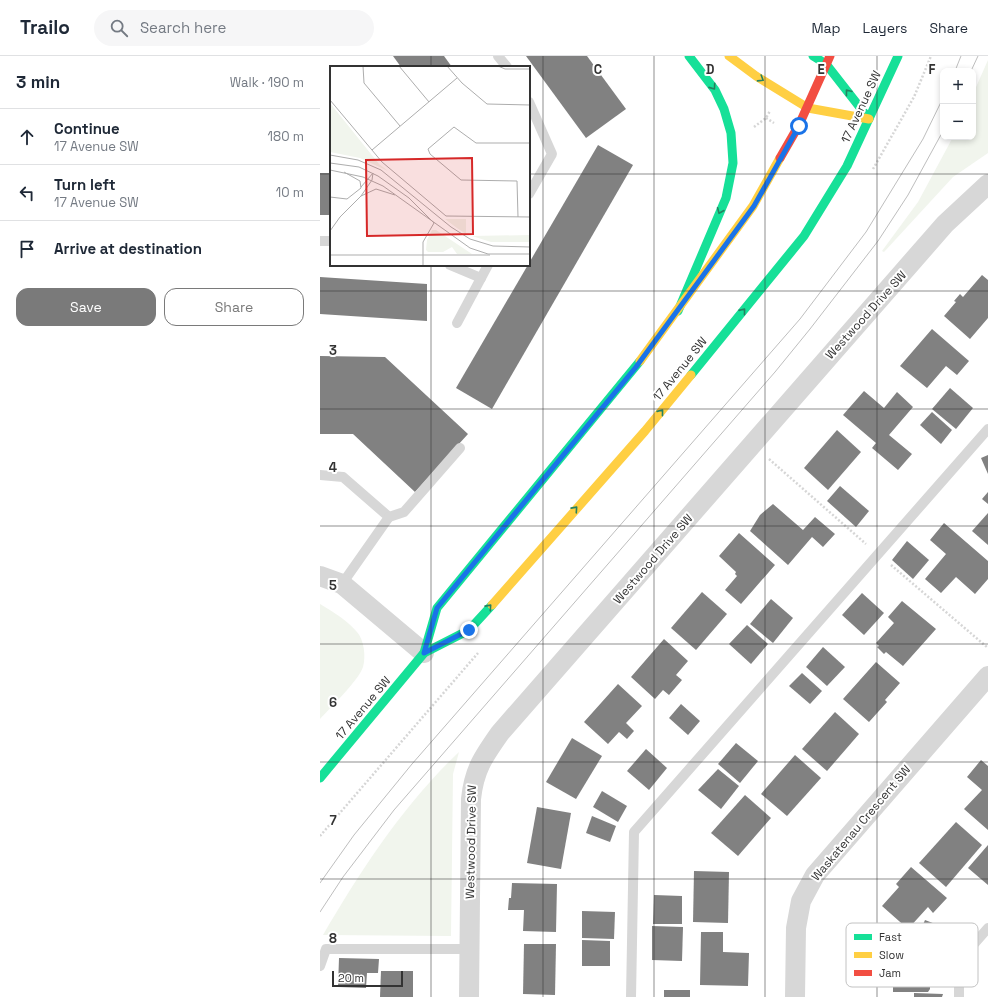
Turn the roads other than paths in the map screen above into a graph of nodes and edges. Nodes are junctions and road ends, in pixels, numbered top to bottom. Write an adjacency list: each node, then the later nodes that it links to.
1 (498, 56): 7 (lane)
2 (689, 56): 16 (main road, one-way to 16)
3 (730, 56): 9 (main road, one-way to 9)
4 (813, 56): 6 (main road)
5 (898, 56): 10 (main road, 17 Avenue SW)
6 (828, 60): 9 (main road, 17 Avenue SW); 10 (main road, one-way to 6)
7 (506, 66)
8 (530, 104): 12 (lane)
9 (808, 108): 10 (main road); 16 (main road, 17 Avenue SW)
10 (869, 119): 24 (main road, 17 Avenue SW, one-way to 10)
11 (988, 184): 29 (street, Westwood Drive SW)
12 (530, 192)
13 (452, 266): 15 (lane)
14 (487, 266): 15 (lane)
15 (481, 278): 17 (lane)
16 (678, 311): 24 (main road, 17 Avenue SW)
17 (457, 322)
18 (988, 429): 32 (lane)
19 (460, 448): 21 (lane)
20 (320, 475): 21 (lane)
21 (389, 517): 23 (lane)
22 (320, 576): 23 (street)
23 (342, 584): 24 (street)
24 (424, 653): 26 (main road, 17 Avenue SW)
25 (988, 676): 33 (street, Waskatenau Crescent SW)
26 (320, 778)
27 (988, 928): 28 (lane)
28 (978, 939)
29 (470, 949): 30 (lane); 31 (street, Westwood Drive SW)
30 (320, 966)
31 (469, 997)
32 (631, 997)
33 (795, 997)

